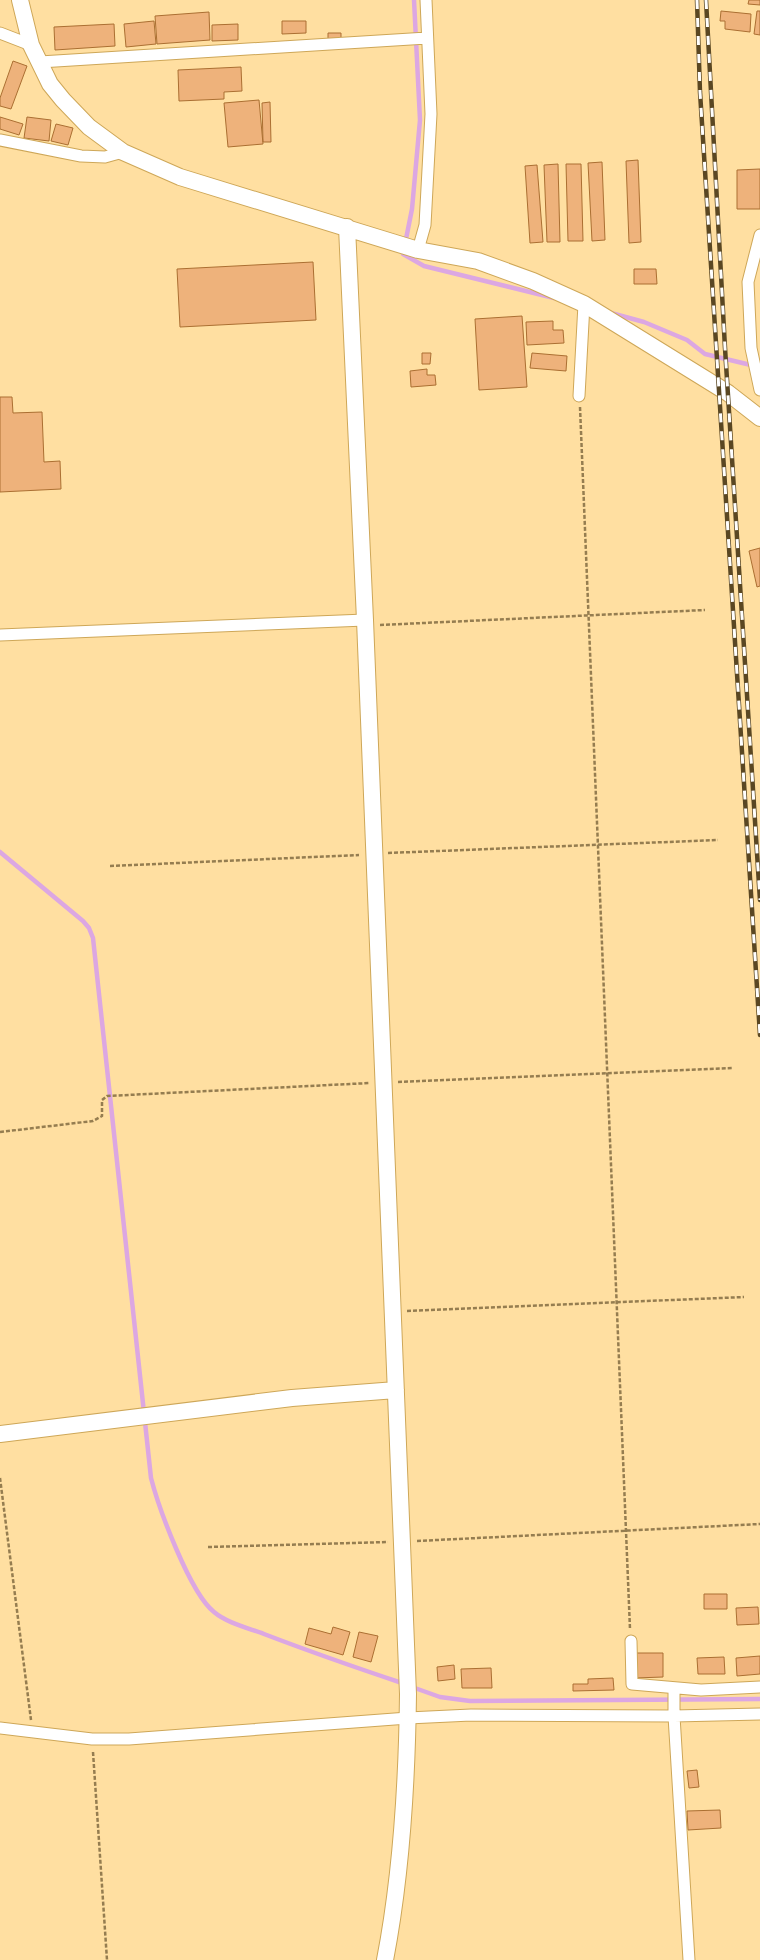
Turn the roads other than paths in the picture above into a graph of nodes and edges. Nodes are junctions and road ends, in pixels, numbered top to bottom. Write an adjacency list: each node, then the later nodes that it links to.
1 (20, 0): 5 (street)
2 (426, 0): 4 (street)
3 (0, 34): 5 (street)
4 (428, 38): 6 (street); 11 (street)
5 (31, 45): 6 (street)
6 (40, 62): 8 (street)
7 (0, 140): 8 (street)
8 (123, 152): 9 (street)
9 (347, 227): 11 (street); 16 (street)
10 (760, 235): 13 (street)
11 (418, 250): 12 (street)
12 (584, 304): 14 (street); 15 (street)
13 (760, 390)
14 (579, 396)
15 (760, 418)
16 (365, 623): 17 (street); 18 (street)
17 (0, 635)
18 (396, 1390): 19 (street); 25 (street)
19 (0, 1434)
20 (631, 1642): 22 (street)
21 (760, 1687): 22 (street)
22 (674, 1693): 23 (street)
23 (674, 1713): 24 (street); 25 (street); 28 (street)
24 (760, 1714)
25 (408, 1718): 26 (street); 27 (street)
26 (0, 1728)
27 (386, 1960)
28 (689, 1960)

